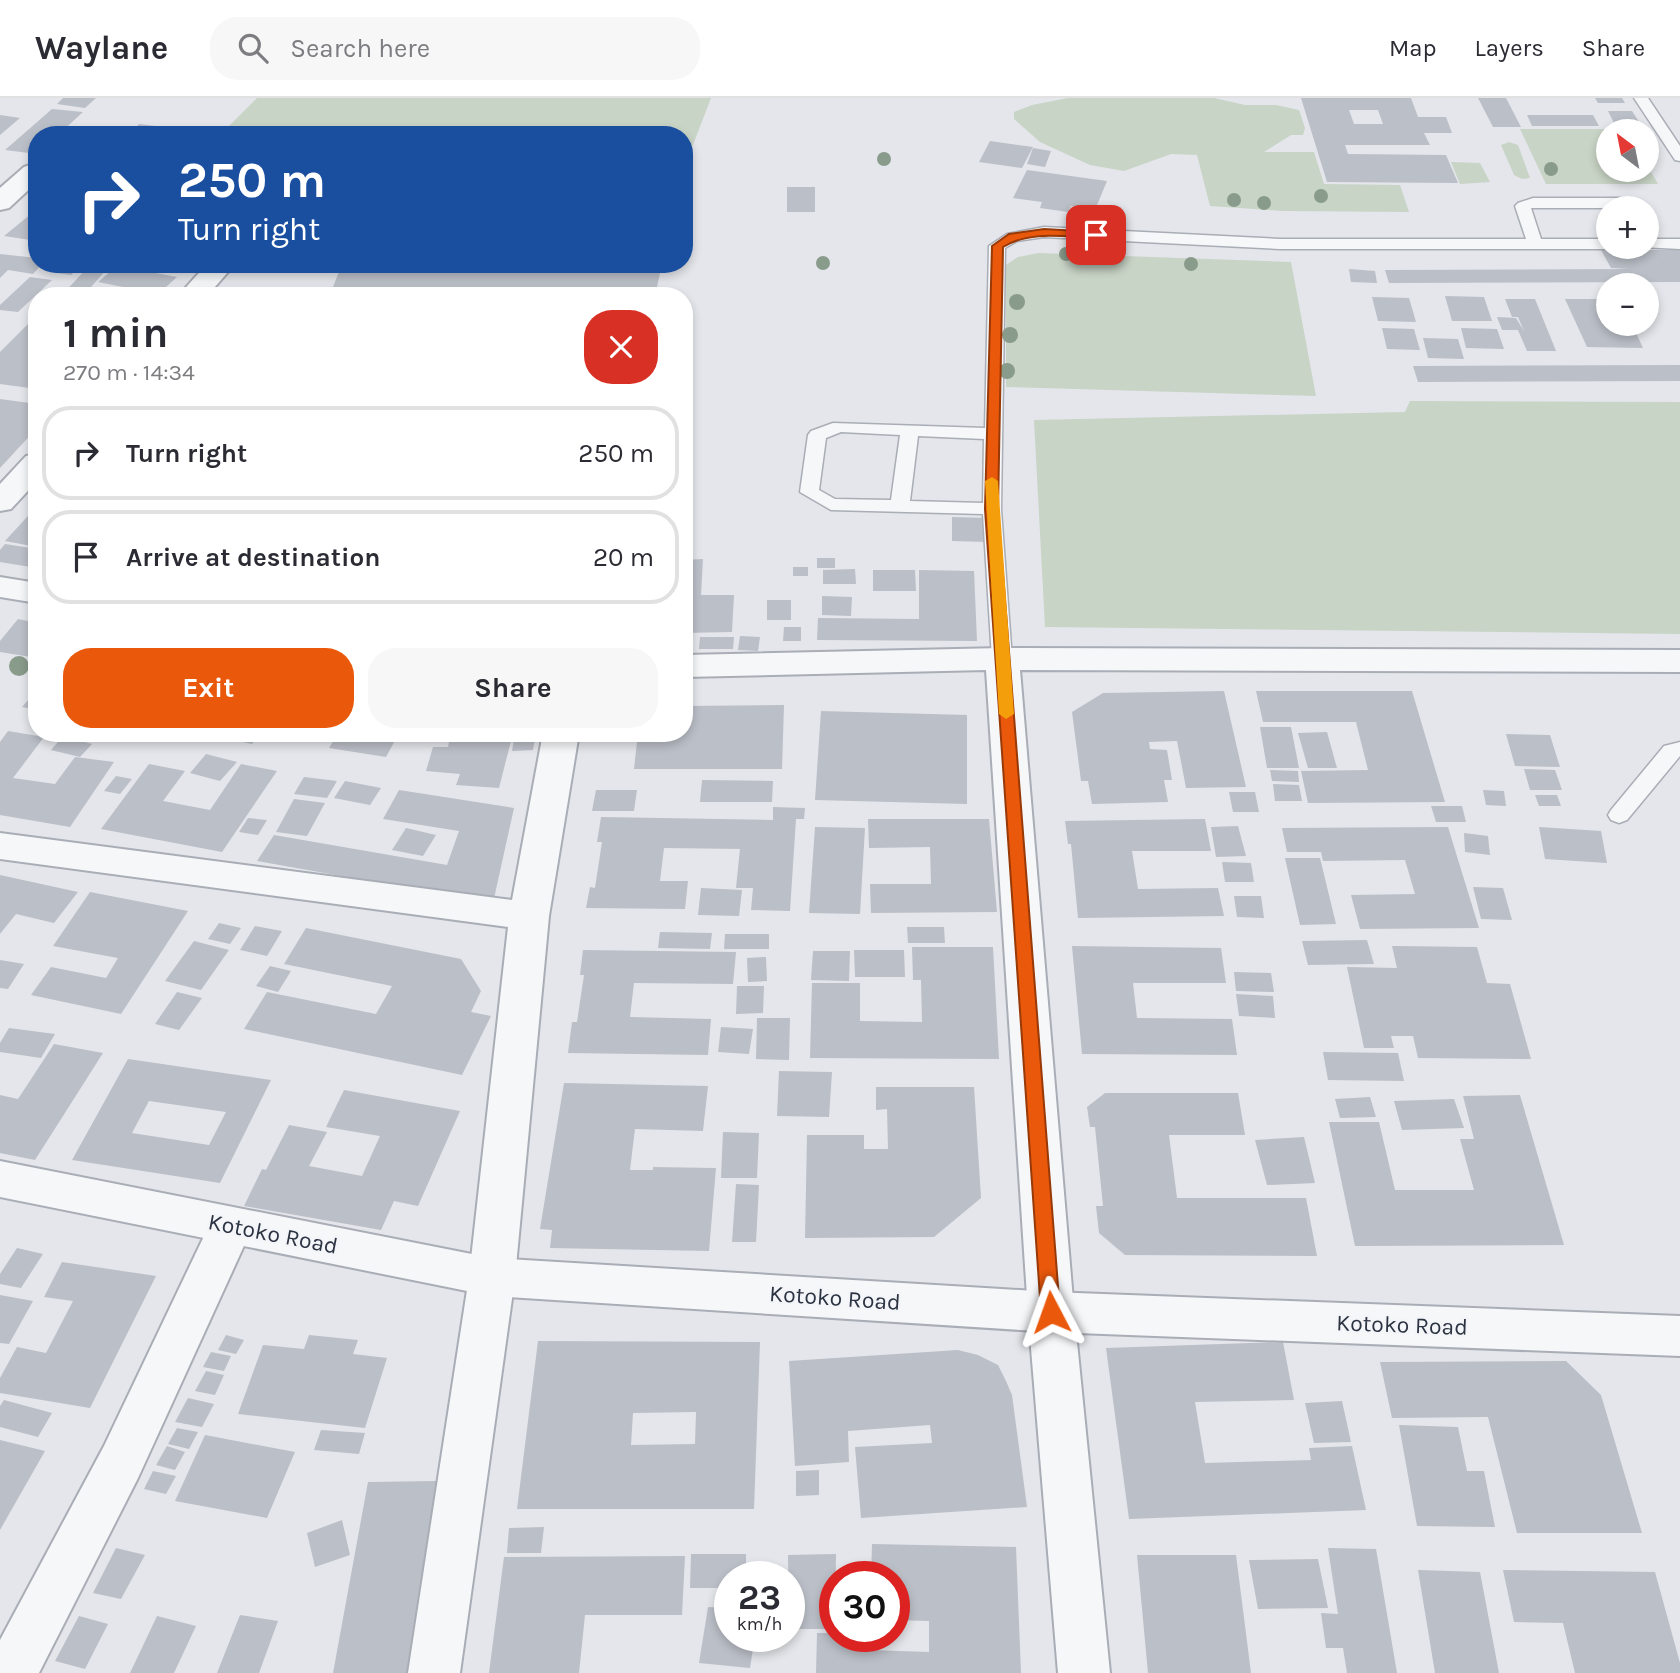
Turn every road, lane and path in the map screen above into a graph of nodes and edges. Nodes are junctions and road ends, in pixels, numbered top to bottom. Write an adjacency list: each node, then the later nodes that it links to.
1 (1642, 98): 2 (lane)
2 (1680, 157)
3 (0, 169): 4 (street)
4 (28, 172)
5 (28, 179): 6 (street)
6 (0, 202)
7 (1596, 203): 8 (lane)
8 (1535, 244): 9 (lane); 15 (lane)
9 (1596, 244)
10 (1659, 244): 11 (lane)
11 (1680, 244)
12 (214, 273): 13 (street)
13 (200, 287)
14 (910, 430): 15 (lane); 18 (lane); 18 (lane)
15 (992, 434): 19 (lane)
16 (28, 472): 17 (street)
17 (0, 502)
18 (900, 506): 19 (lane)
19 (992, 509): 22 (lane)
20 (0, 587): 21 (street)
21 (28, 592)
22 (1002, 659): 23 (street); 24 (street); 33 (street)
23 (1680, 661)
24 (693, 666)
25 (559, 742): 29 (street)
26 (1680, 748): 27 (lane)
27 (1619, 815)
28 (0, 846): 29 (street)
29 (529, 916): 32 (street)
30 (0, 1179): 31 (street, Kotoko Road)
31 (231, 1226): 32 (street, Kotoko Road); 35 (street)
32 (492, 1277): 33 (street, Kotoko Road); 36 (street)
33 (1051, 1312): 34 (street, Kotoko Road); 37 (street)
34 (1680, 1336)
35 (11, 1673)
36 (434, 1673)
37 (1084, 1673)

